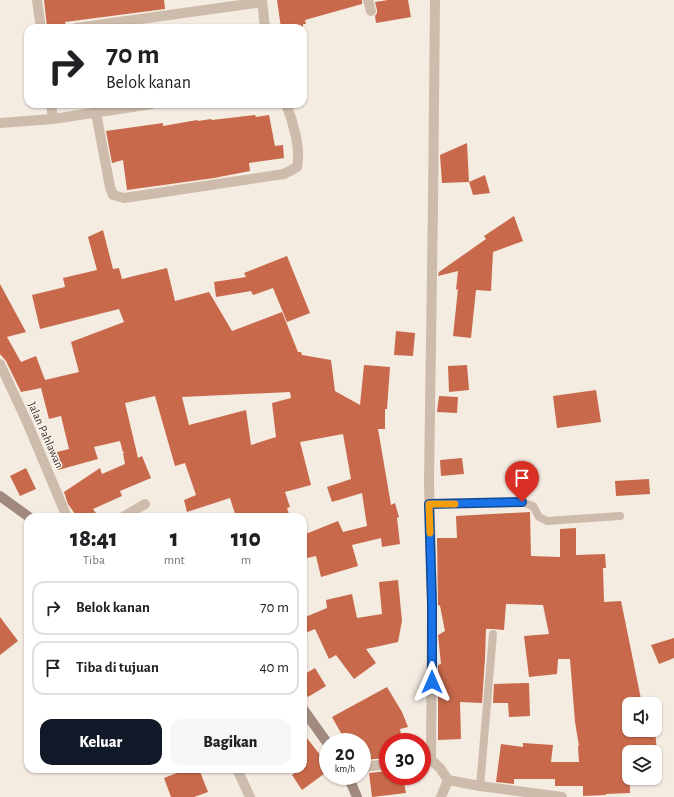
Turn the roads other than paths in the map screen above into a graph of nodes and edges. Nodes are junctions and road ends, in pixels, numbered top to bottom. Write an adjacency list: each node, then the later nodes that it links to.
1 (37, 0): 6 (street)
2 (368, 0): 5 (street)
3 (435, 0): 18 (street)
4 (262, 1): 7 (street); 8 (street)
5 (371, 11)
6 (40, 24)
7 (104, 24)
8 (265, 24)
9 (52, 108): 13 (street)
10 (127, 108): 12 (street)
11 (287, 108): 12 (street)
12 (96, 113): 13 (street)
13 (53, 119): 14 (street)
14 (0, 123)
15 (0, 364): 20 (street, Jalan Pahlawan)
16 (0, 496): 19 (main road)
17 (145, 504): 21 (street)
18 (429, 504): 22 (lane); 26 (street)
19 (24, 513)
20 (65, 513)
21 (130, 513)
22 (620, 516)
23 (493, 634): 31 (lane)
24 (307, 715): 25 (main road)
25 (320, 733)
26 (428, 733)
27 (431, 763): 29 (street)
28 (239, 773): 32 (street)
29 (448, 780): 31 (street); 34 (street)
30 (352, 785): 33 (main road)
31 (480, 786): 35 (street)
32 (250, 797)
33 (357, 797)
34 (441, 797)
35 (562, 797)

